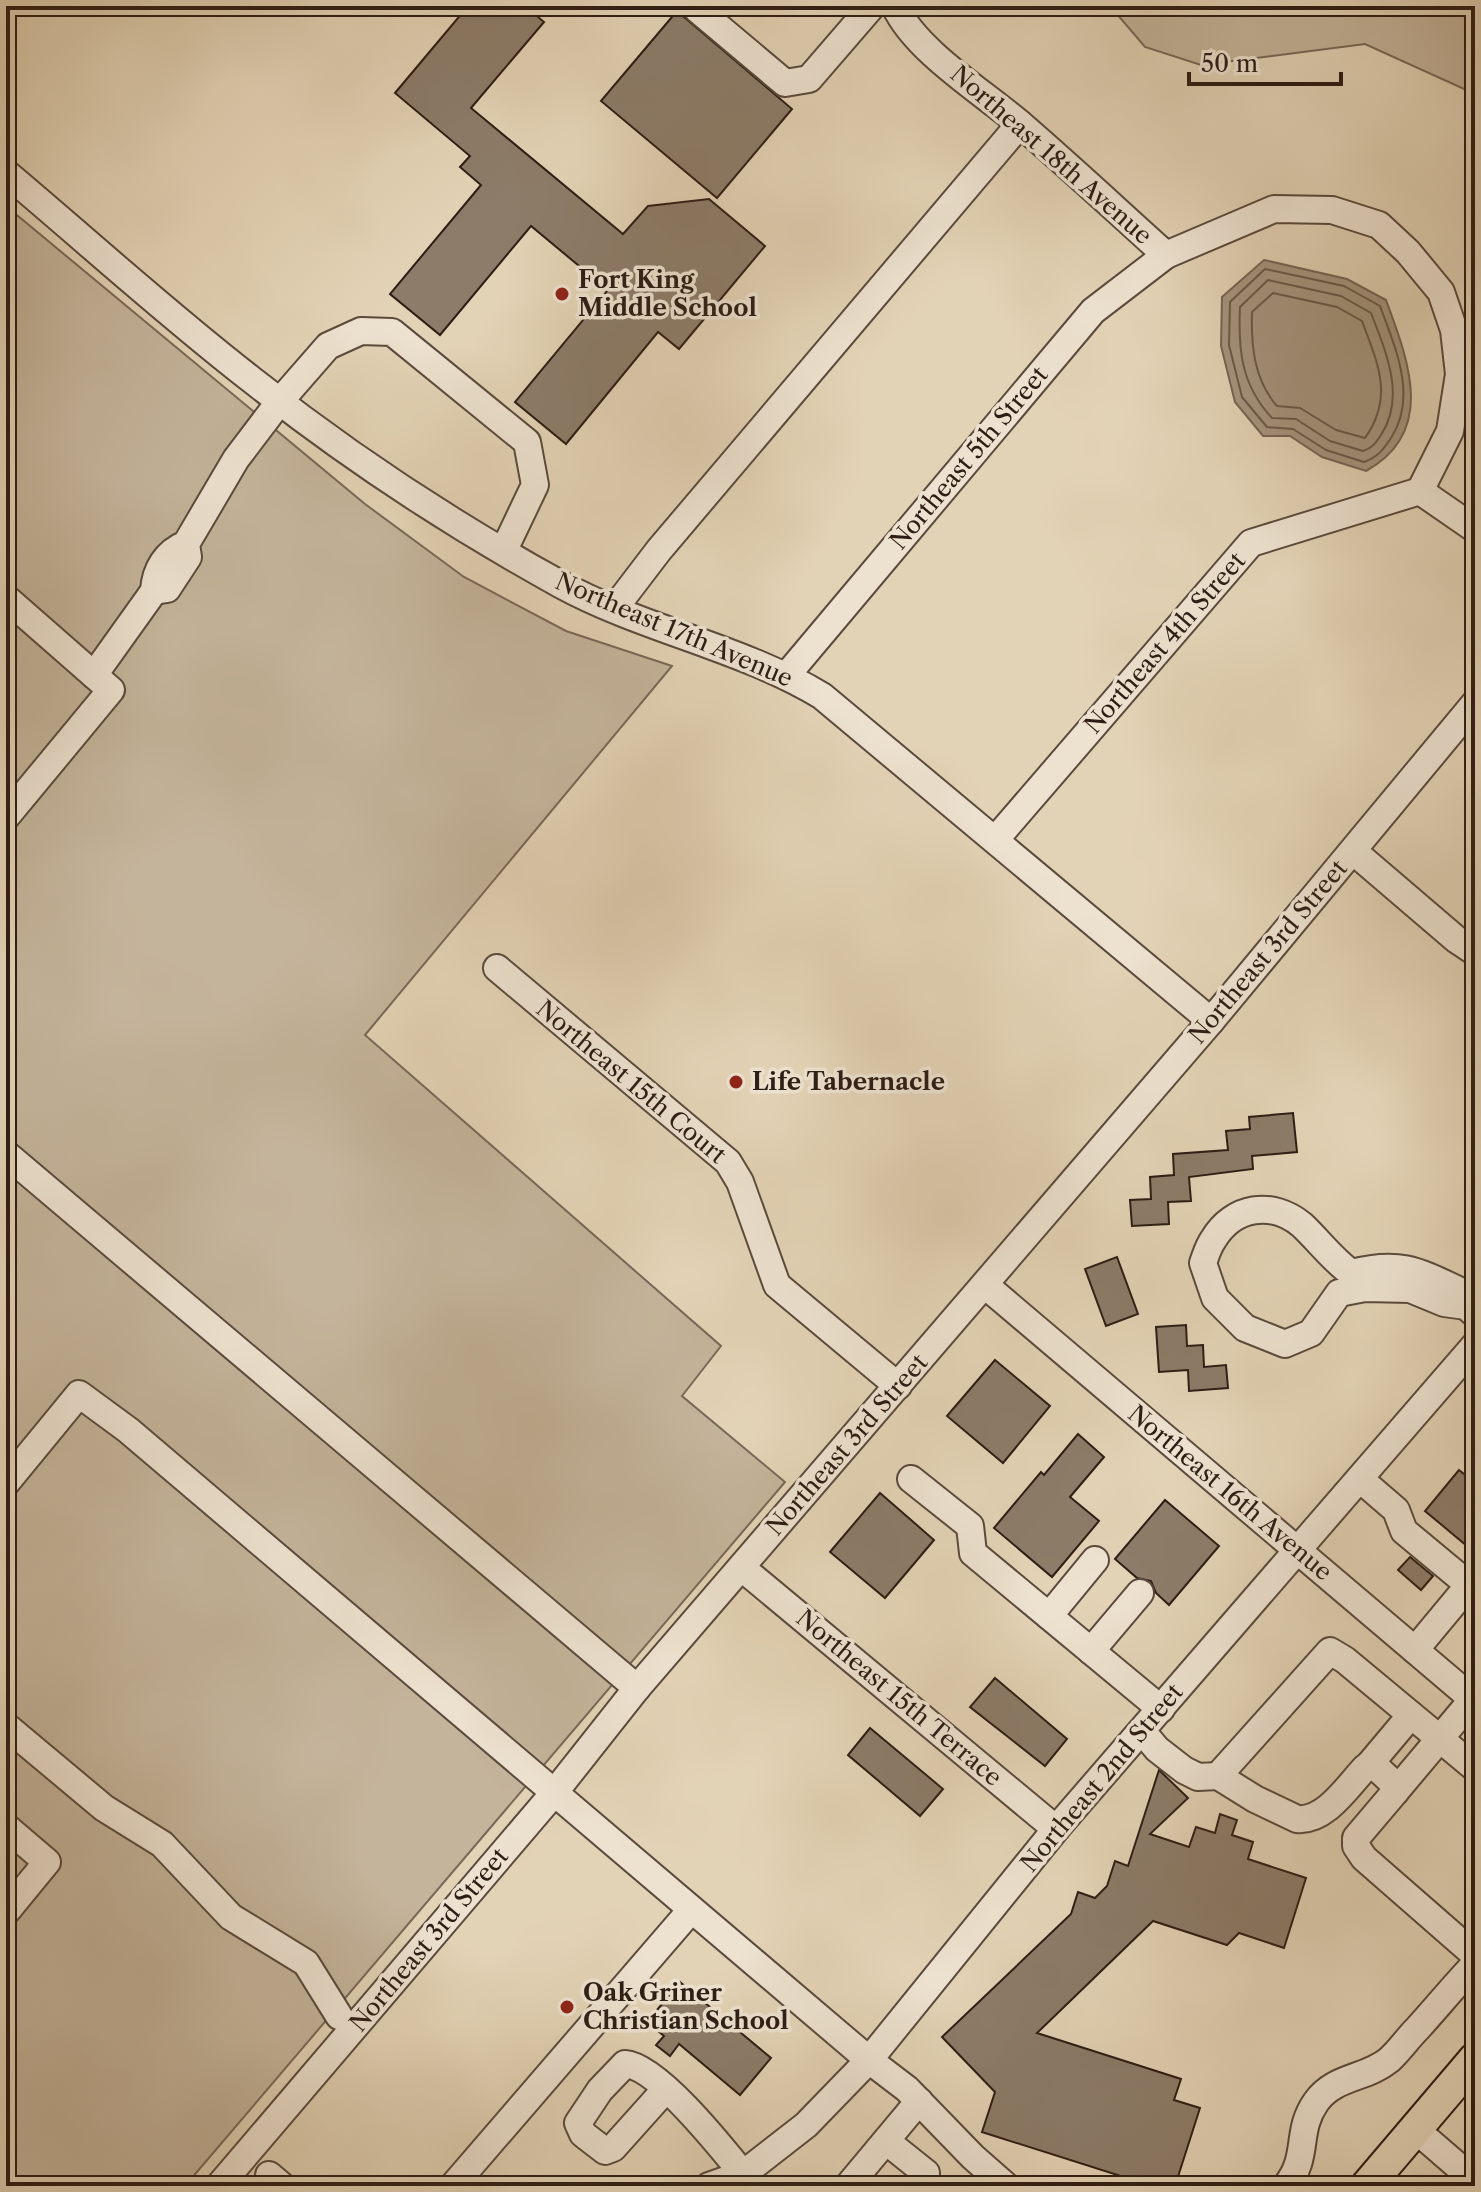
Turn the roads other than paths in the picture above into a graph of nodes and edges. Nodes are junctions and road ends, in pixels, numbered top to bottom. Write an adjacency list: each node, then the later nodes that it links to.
1 (696, 6): 2 (street)
2 (872, 6)
3 (895, 6): 4 (street, Northeast 18th Avenue)
4 (1020, 124): 6 (street, Northeast 18th Avenue); 12 (street)
5 (6, 173): 7 (street, Northeast 17th Avenue)
6 (1166, 255): 8 (street, Northeast 18th Avenue); 14 (street, Northeast 5th Street)
7 (280, 401): 10 (street, Northeast 17th Avenue); 10 (street); 13 (street)
8 (1420, 491): 9 (street); 17 (street, Northeast 4th Street)
9 (1475, 529)
10 (504, 550): 12 (street, Northeast 17th Avenue)
11 (6, 598): 13 (street)
12 (614, 609): 14 (street, Northeast 17th Avenue)
13 (94, 675): 16 (street)
14 (787, 675): 17 (street, Northeast 17th Avenue)
15 (1475, 703): 18 (street, Northeast 3rd Street)
16 (6, 817)
17 (995, 840): 21 (street, Northeast 17th Avenue)
18 (1353, 851): 19 (street); 21 (street, Northeast 3rd Street)
19 (1475, 952)
20 (497, 968): 26 (street, Northeast 15th Court)
21 (1211, 1021): 23 (street, Northeast 3rd Street)
22 (6, 1154): 38 (street)
23 (985, 1285): 26 (street, Northeast 3rd Street); 30 (street, Northeast 16th Avenue)
24 (1470, 1310): 24 (street)
25 (1475, 1345): 28 (street, Northeast 2nd Street)
26 (898, 1386): 32 (street, Northeast 3rd Street)
27 (911, 1479): 35 (street)
28 (1360, 1479): 30 (street, Northeast 2nd Street); 33 (street)
29 (6, 1483): 49 (street)
30 (1298, 1550): 36 (street, Northeast 16th Avenue); 40 (street, Northeast 2nd Street)
31 (1095, 1560): 35 (street)
32 (742, 1568): 38 (street, Northeast 3rd Street); 52 (street, Northeast 15th Terrace)
33 (1472, 1583): 36 (street)
34 (1140, 1593): 37 (street)
35 (1049, 1616): 37 (street)
36 (1415, 1650): 39 (street, Northeast 16th Avenue)
37 (1091, 1651): 40 (street)
38 (637, 1688): 49 (street, Northeast 3rd Street)
39 (1474, 1700): 44 (street)
40 (1161, 1709): 43 (street, Northeast 2nd Street)
41 (1411, 1715): 44 (street); 45 (street); 47 (street)
42 (6, 1726): 57 (street)
43 (1142, 1731): 47 (street); 52 (street, Northeast 2nd Street)
44 (1439, 1739): 46 (street); 48 (street)
45 (1369, 1765): 48 (street); 50 (street)
46 (1475, 1768)
47 (1218, 1776): 50 (street)
48 (1395, 1792): 53 (street)
49 (554, 1793): 54 (street); 67 (street, Northeast 3rd Street)
50 (1316, 1815): 53 (street)
51 (6, 1827): 55 (street)
52 (1056, 1829): 59 (street, Northeast 2nd Street)
53 (1356, 1838): 56 (street)
54 (691, 1910): 59 (street); 68 (street)
55 (6, 1912)
56 (1473, 1951): 72 (street)
57 (339, 2016)
58 (1475, 2059): 62 (main road)
59 (869, 2060): 61 (street); 65 (street, Northeast 2nd Street)
60 (665, 2090): 65 (street)
61 (919, 2101): 63 (street); 71 (street)
62 (1415, 2129): 66 (street); 73 (main road)
63 (886, 2141): 64 (street); 70 (street)
64 (926, 2173)
65 (743, 2174): 69 (street, Northeast 2nd Street)
66 (1475, 2181)
67 (219, 2186)
68 (453, 2186)
69 (709, 2186)
70 (848, 2186)
71 (1006, 2186)
72 (1286, 2186)
73 (1367, 2186)

